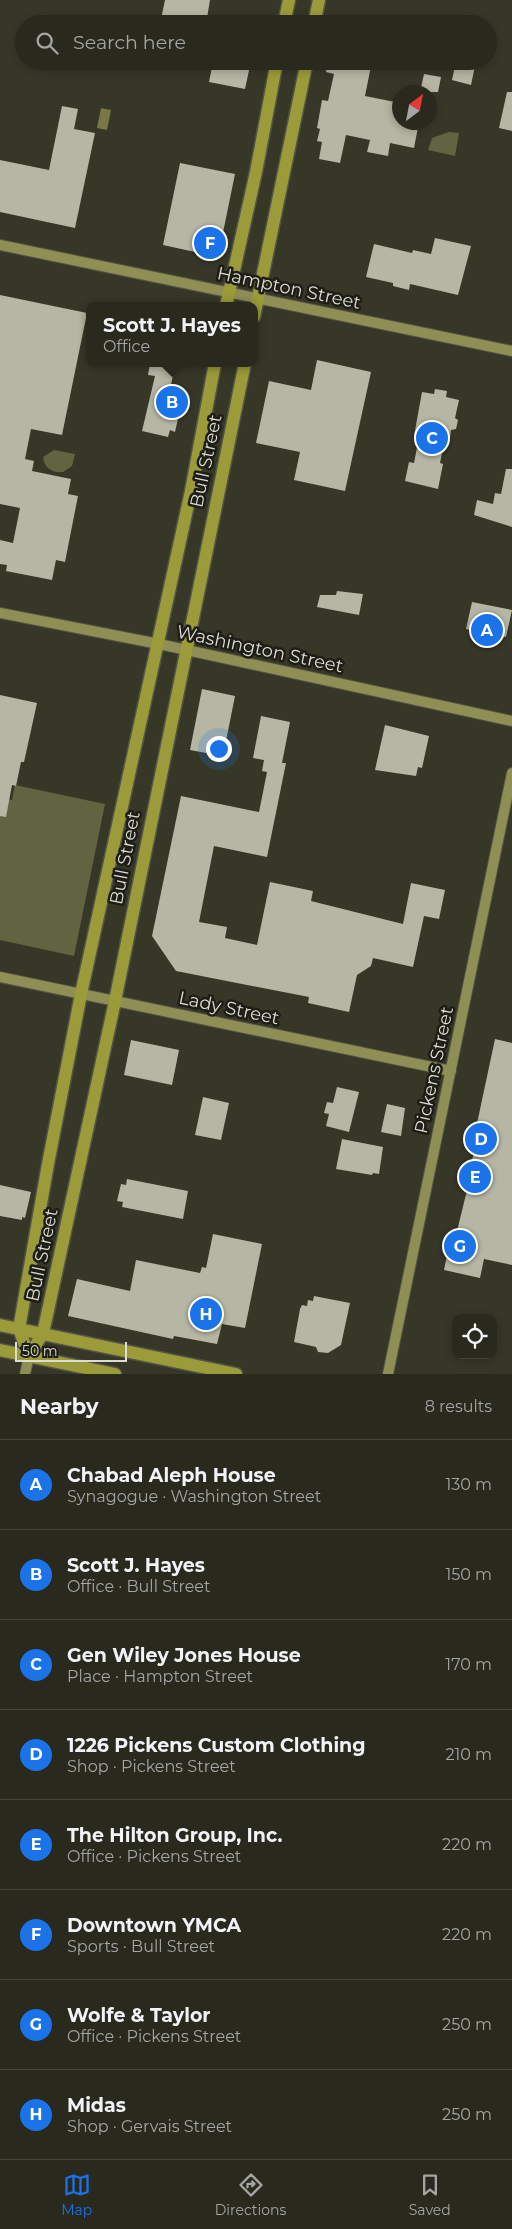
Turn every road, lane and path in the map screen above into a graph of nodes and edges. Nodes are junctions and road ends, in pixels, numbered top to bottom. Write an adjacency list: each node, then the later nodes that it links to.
1 (288, 0): 3 (main road)
2 (319, 0): 4 (main road)
3 (286, 15)
4 (316, 15)
5 (275, 70): 8 (main road)
6 (305, 70): 9 (main road)
7 (0, 245): 8 (street, Hampton Street)
8 (229, 292): 9 (street, Hampton Street); 10 (main road)
9 (258, 298): 11 (main road); 12 (street, Hampton Street)
10 (227, 302)
11 (257, 302)
12 (512, 351)
13 (214, 367): 16 (main road, Bull Street)
14 (244, 367): 17 (main road, Bull Street)
15 (0, 612): 16 (street, Washington Street)
16 (158, 644): 17 (street, Washington Street); 21 (main road, Bull Street)
17 (185, 649): 18 (street, Washington Street); 22 (main road, Bull Street)
18 (512, 721)
19 (512, 773): 23 (street, Pickens Street)
20 (0, 977): 21 (street, Lady Street)
21 (82, 994): 22 (street, Lady Street); 25 (main road, Bull Street)
22 (114, 1001): 23 (street, Lady Street); 26 (main road, Bull Street)
23 (451, 1071): 32 (street, Pickens Street)
24 (0, 1325): 25 (main road)
25 (19, 1329): 26 (main road); 28 (main road, Bull Street)
26 (43, 1333): 28 (main road, Bull Street); 31 (main road)
27 (0, 1350): 28 (main road)
28 (28, 1356): 29 (street, Bull Street); 30 (main road)
29 (25, 1374)
30 (115, 1374)
31 (236, 1374)
32 (388, 1374)

